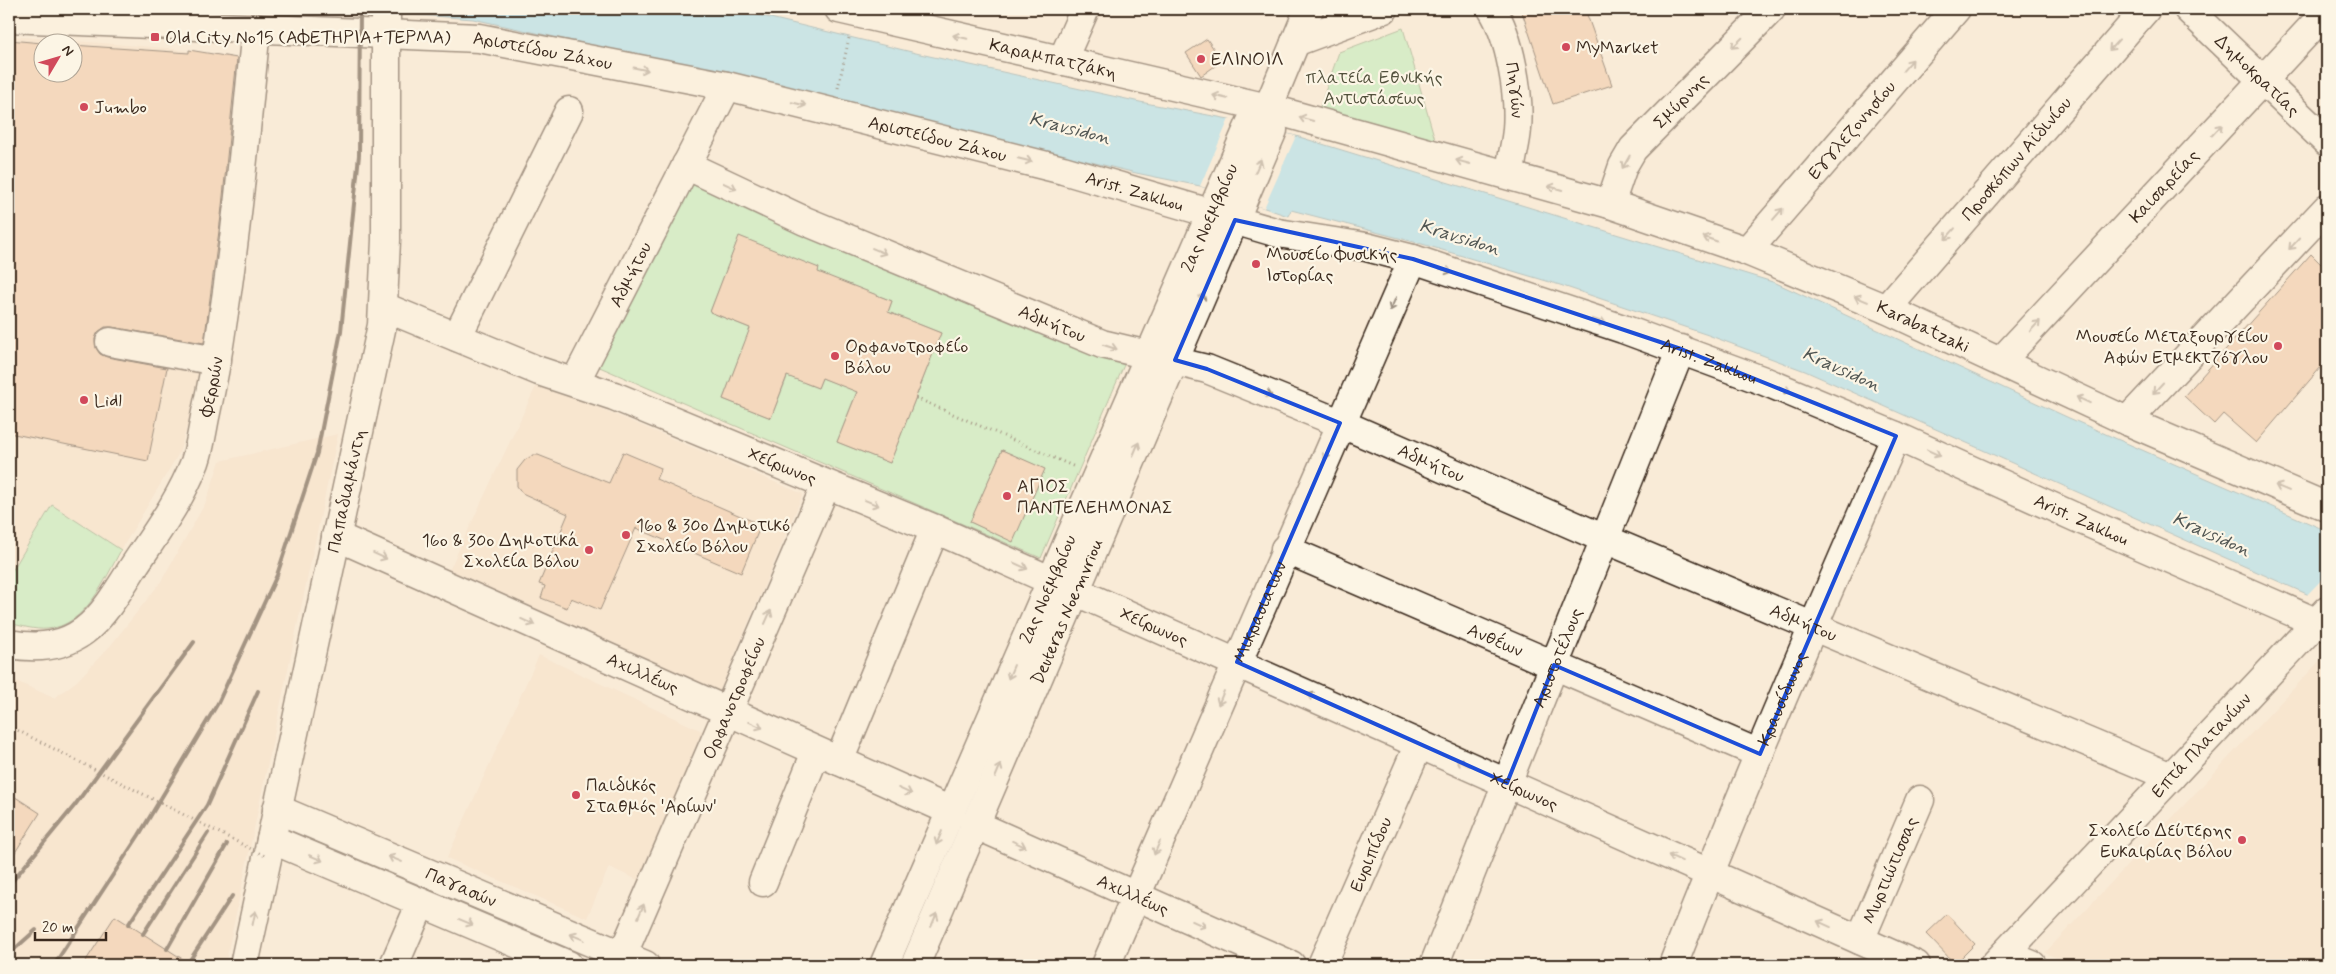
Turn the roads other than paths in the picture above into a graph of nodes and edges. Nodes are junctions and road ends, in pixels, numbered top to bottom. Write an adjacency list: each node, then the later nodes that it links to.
1 (1085, 9): 16 (street)
2 (1309, 9): 15 (street, 2ας Νοεμβρίου)
3 (1384, 9): 15 (street)
4 (1492, 9): 20 (street, Πηγών)
5 (1514, 9): 20 (street)
6 (1771, 9): 25 (street, Σμύρνης, one-way to 25)
7 (1956, 9): 28 (street, Εγγλεζονησίου, one-way to 7)
8 (2146, 9): 31 (street, Προσκόπων Αϊδινίου, one-way to 31)
9 (2188, 9): 17 (street, Δημοκρατίας)
10 (2322, 15): 17 (street, Καισαρείας)
11 (9, 18): 14 (street, Αριστείδου Ζάχου)
12 (385, 19): 14 (street, Αριστείδου Ζάχου); 18 (street, Αριστείδου Ζάχου, one-way to 18); 30 (street, Παπαδιαμάντη)
13 (845, 20): 16 (street, Καραμπατζάκη, one-way to 13)
14 (256, 28): 36 (street, Φερρών)
15 (1295, 42): 21 (street, 2ας Νοεμβρίου)
16 (1062, 60): 21 (street, Καραμπατζάκη, one-way to 16)
17 (2263, 81): 22 (street, Δημοκρατίας); 37 (street, Καισαρείας, one-way to 17)
18 (727, 86): 23 (street, Αδμήτου); 26 (street, Arist. Zakhou, one-way to 26)
19 (569, 110): 32 (street)
20 (1518, 116): 24 (street, Πηγών)
21 (1264, 121): 24 (street, Καραμπατζάκη, one-way to 21); 26 (street, 2ας Νοεμβρίου)
22 (2327, 142)
23 (686, 165): 35 (street, Αδμήτου, one-way to 35); 38 (street, Αδμήτου)
24 (1510, 175): 25 (street, Karabatzaki, one-way to 24)
25 (1610, 204): 28 (street, Karabatzaki, one-way to 25)
26 (1227, 207): 29 (street, Arist. Zakhou); 35 (street, 2ας Νοεμβρίου)
27 (2327, 208): 39 (street, one-way to 39)
28 (1747, 251): 31 (street, Karabatzaki, one-way to 28)
29 (1412, 259): 34 (street, Arist. Zakhou, one-way to 34); 40 (street, Μικρασιατών, one-way to 40)
30 (384, 307): 32 (street, Χείρωνος); 45 (street, Παπαδιαμάντη)
31 (1886, 309): 37 (street, Karabatzaki)
32 (457, 337): 38 (street, Χείρωνος)
33 (110, 342): 36 (street)
34 (1681, 349): 41 (street, Arist. Zakhou, one-way to 41); 46 (street, Αριστοτέλους)
35 (1162, 358): 40 (street, Αδμήτου, one-way to 40); 48 (street, 2ας Νοεμβρίου); 49 (street, Deuteras Noemvriou, one-way to 35)
36 (216, 361): 52 (street, Φερρών)
37 (2001, 361): 39 (street, Karabatzaki, one-way to 37)
38 (575, 382): 42 (street, Χείρωνος)
39 (2127, 421): 43 (street, Karabatzaki, one-way to 39)
40 (1340, 423): 46 (street, Αδμήτου); 47 (street, Μικρασιατών, one-way to 47)
41 (1896, 436): 50 (street, Arist. Zakhou, one-way to 50); 51 (street, Κραυσίδωνος)
42 (826, 485): 44 (street, Χείρωνος, one-way to 44); 55 (street, Ορφανοτροφείου, one-way to 42)
43 (2327, 507)
44 (935, 529): 48 (street, Χείρωνος, one-way to 48); 58 (street)
45 (336, 536): 55 (street, Αχιλλέως, one-way to 55); 62 (street, Παπαδιαμάντη)
46 (1605, 539): 51 (street, Αδμήτου); 54 (street, Αριστοτέλους)
47 (1285, 549): 53 (street, Μικρασιατών); 54 (street, Ανθέων)
48 (1051, 579): 49 (street, Χείρωνος); 63 (street, 2ας Νοεμβρίου, one-way to 63)
49 (1076, 590): 53 (street, Χείρωνος); 64 (street, Deuteras Noemvriou, one-way to 49)
50 (2324, 620): 59 (street, Επτά Πλατανίων)
51 (1813, 626): 57 (street, Κραυσίδωνος); 59 (street, Αδμήτου)
52 (9, 644)
53 (1237, 662): 56 (street, Χείρωνος, one-way to 53); 68 (street, Μικρασιατών, one-way to 68)
54 (1554, 665): 57 (street, Ανθέων); 60 (street, Αριστοτέλους)
55 (727, 712): 58 (street, Αχιλλέως, one-way to 58); 72 (street, Ορφανοτροφείου, one-way to 55)
56 (1419, 744): 60 (street, Χείρωνος, one-way to 56); 80 (street, Ευριπίδου)
57 (1760, 754): 66 (street, Κραυσίδωνος)
58 (828, 756): 63 (street, Αχιλλέως, one-way to 63); 67 (street)
59 (2171, 777): 71 (street, Επτά Πλατανίων)
60 (1507, 783): 66 (street, Χείρωνος, one-way to 60); 81 (street, Αριστοτέλους)
61 (1920, 800): 70 (street, Μυρτιώτισσας)
62 (277, 809): 65 (street, Παπαδιαμάντη); 72 (street, Παγασών, one-way to 62)
63 (951, 811): 76 (street, 2ας Νοεμβρίου, one-way to 76)
64 (974, 824): 68 (street, Αχιλλέως, one-way to 68); 77 (street, Deuteras Noemvriou, one-way to 64)
65 (269, 848): 69 (street, Παγασών, one-way to 69); 73 (street, Παπαδιαμάντη, one-way to 65)
66 (1709, 873): 70 (street, Χείρωνος, one-way to 66); 82 (street, Κραυσίδωνος)
67 (763, 882)
68 (1136, 896): 78 (street, Μικρασιατών); 79 (street, Αχιλλέως, one-way to 79)
69 (421, 903): 74 (street); 75 (street, Παγασών, one-way to 75)
70 (1860, 940): 83 (street, Χείρωνος)
71 (2000, 959): 84 (street)
72 (628, 962)
73 (244, 965)
74 (394, 965)
75 (568, 965)
76 (884, 965)
77 (915, 965)
78 (1106, 965)
79 (1291, 965)
80 (1322, 965)
81 (1434, 965)
82 (1673, 965)
83 (1916, 965)
84 (2032, 965)

